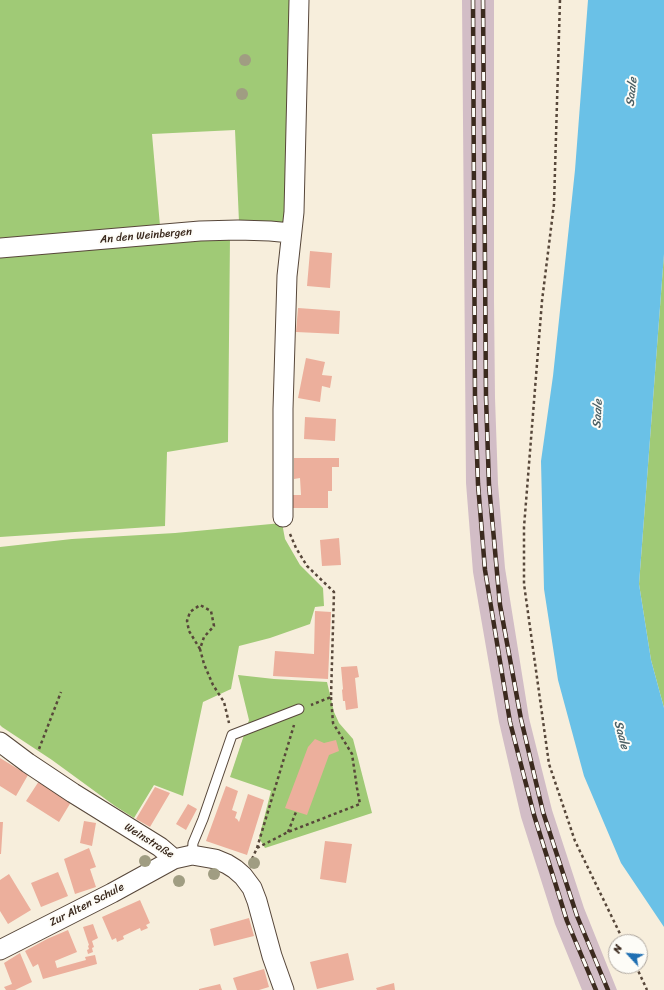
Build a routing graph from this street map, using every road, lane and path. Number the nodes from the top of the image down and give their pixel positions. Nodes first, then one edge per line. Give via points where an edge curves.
1 (299, 0) edge
2 (560, 0) edge
3 (291, 234) junction
4 (0, 248) edge
5 (283, 516) joint
6 (200, 649) junction
7 (61, 692) dead end
8 (331, 697) junction
9 (299, 709) junction
10 (232, 735) junction
11 (0, 742) edge
12 (31, 765) junction
13 (296, 812) dead end
14 (288, 832) junction
15 (257, 848) junction
16 (183, 857) junction
17 (243, 876) junction
18 (620, 934) edge
19 (0, 950) edge
20 (640, 974) edge
21 (284, 990) edge
22 (647, 990) edge

1 - 3 street via 294,205
2 - 18 path via 554,204 538,347 524,527 524,584 549,764 575,841
3 - 4 street, An den Weinbergen via 238,230
3 - 5 street via 287,276 283,409
5 - 8 path via 290,537 307,566 334,592
6 - 6 path via 204,637 214,626 211,611 200,605 190,612 186,621 188,631
6 - 10 path via 210,678 224,702
7 - 12 path
8 - 9 path
8 - 14 path via 333,724 352,754 360,804
9 - 10 lane
9 - 15 path
10 - 16 lane via 203,819 193,843
11 - 12 street, Weinstraße
12 - 16 street, Weinstraße via 160,847
13 - 14 path
14 - 15 path
15 - 17 path
16 - 17 street, Weinstraße via 215,859
16 - 19 street, Zur Alten Schule
17 - 21 street, Weinstraße via 257,901
20 - 22 path

